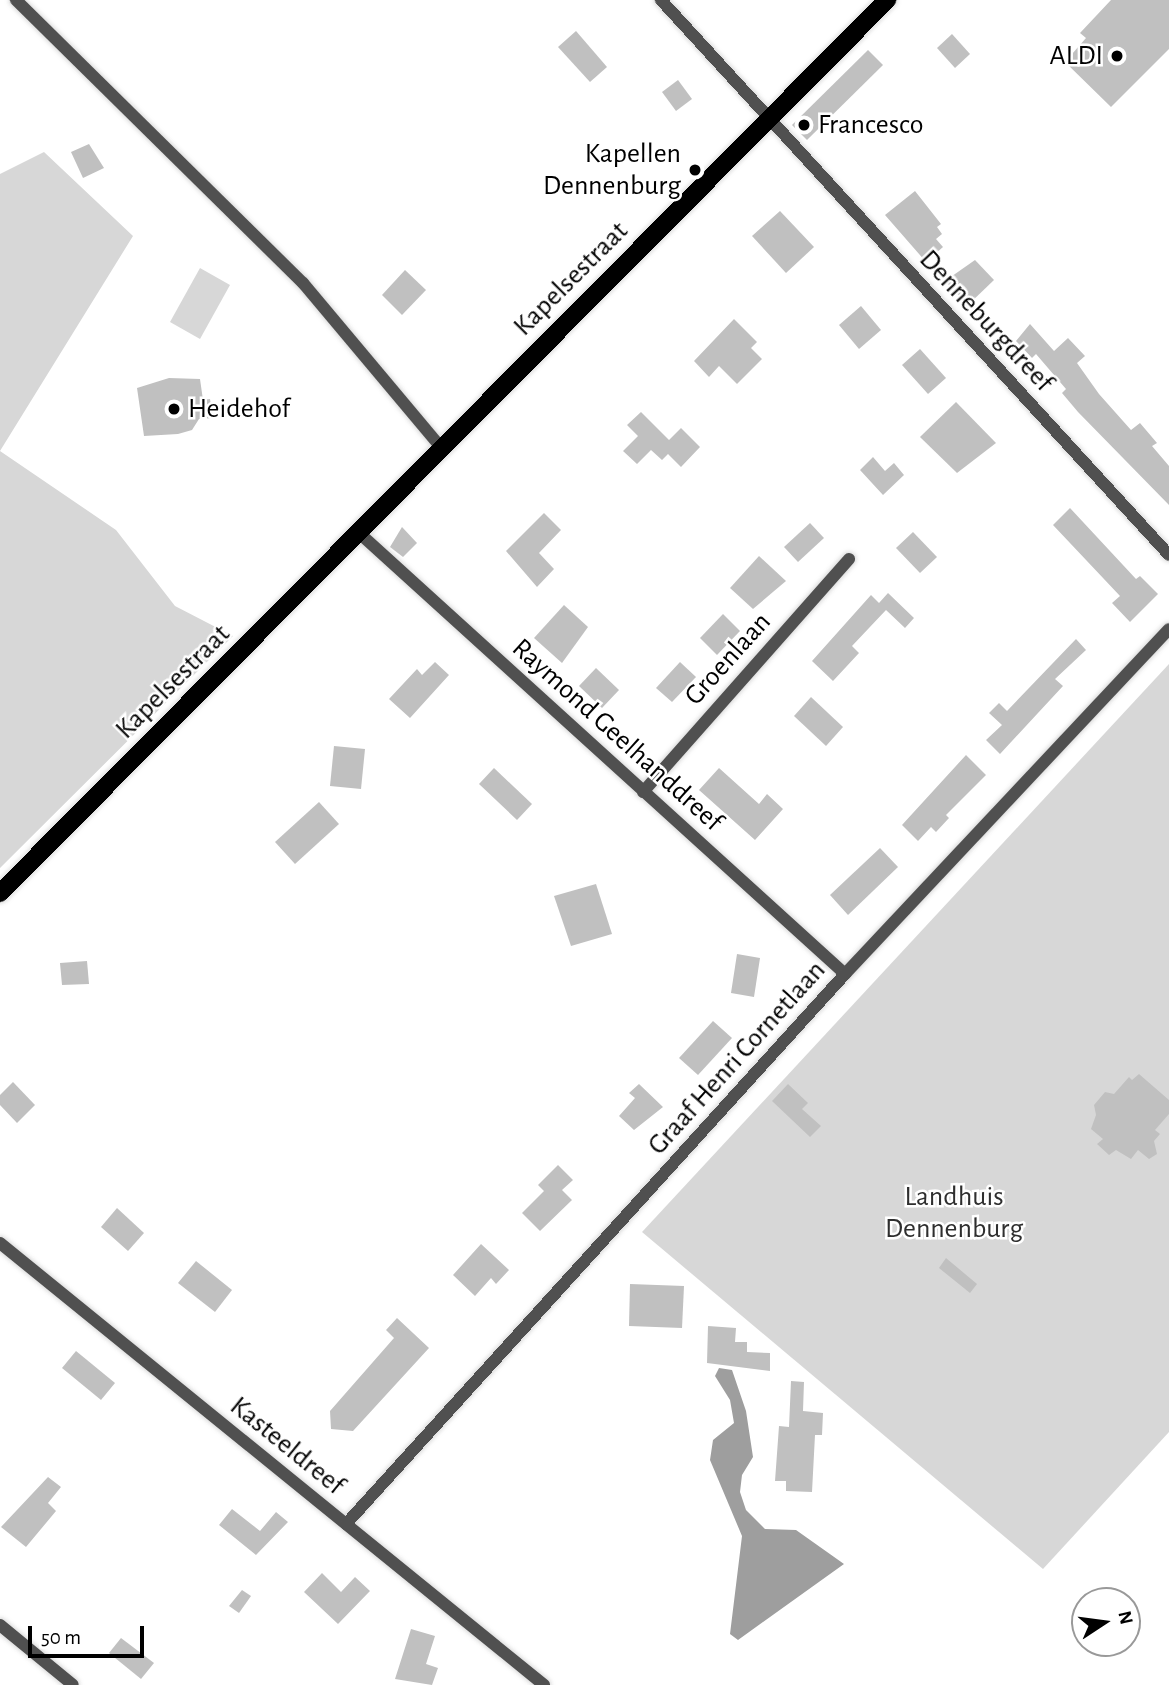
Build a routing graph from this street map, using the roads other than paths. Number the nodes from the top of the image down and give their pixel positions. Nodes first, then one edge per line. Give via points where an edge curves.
1 (16, 0) edge
2 (662, 0) edge
3 (887, 0) edge
4 (767, 121) junction
5 (440, 446) junction
6 (357, 531) junction
7 (1169, 555) edge
8 (849, 559) dead end
9 (1169, 629) edge
10 (643, 792) junction
11 (0, 893) edge
12 (845, 974) junction
13 (0, 1243) edge
14 (345, 1524) junction
15 (0, 1625) edge
16 (73, 1685) edge
17 (544, 1685) edge

1 - 5 street via 303,283
2 - 4 street, Denneburgdreef
3 - 4 main road, Kapelsestraat
4 - 5 main road, Kapelsestraat
4 - 7 street, Denneburgdreef
5 - 6 main road, Kapelsestraat
6 - 10 street, Raymond Geelhanddreef
6 - 11 main road, Kapelsestraat
8 - 10 street, Groenlaan
9 - 12 street, Graaf Henri Cornetlaan
10 - 12 street, Raymond Geelhanddreef
12 - 14 street, Graaf Henri Cornetlaan
13 - 14 street, Kasteeldreef
14 - 17 street, Kasteeldreef
15 - 16 street

